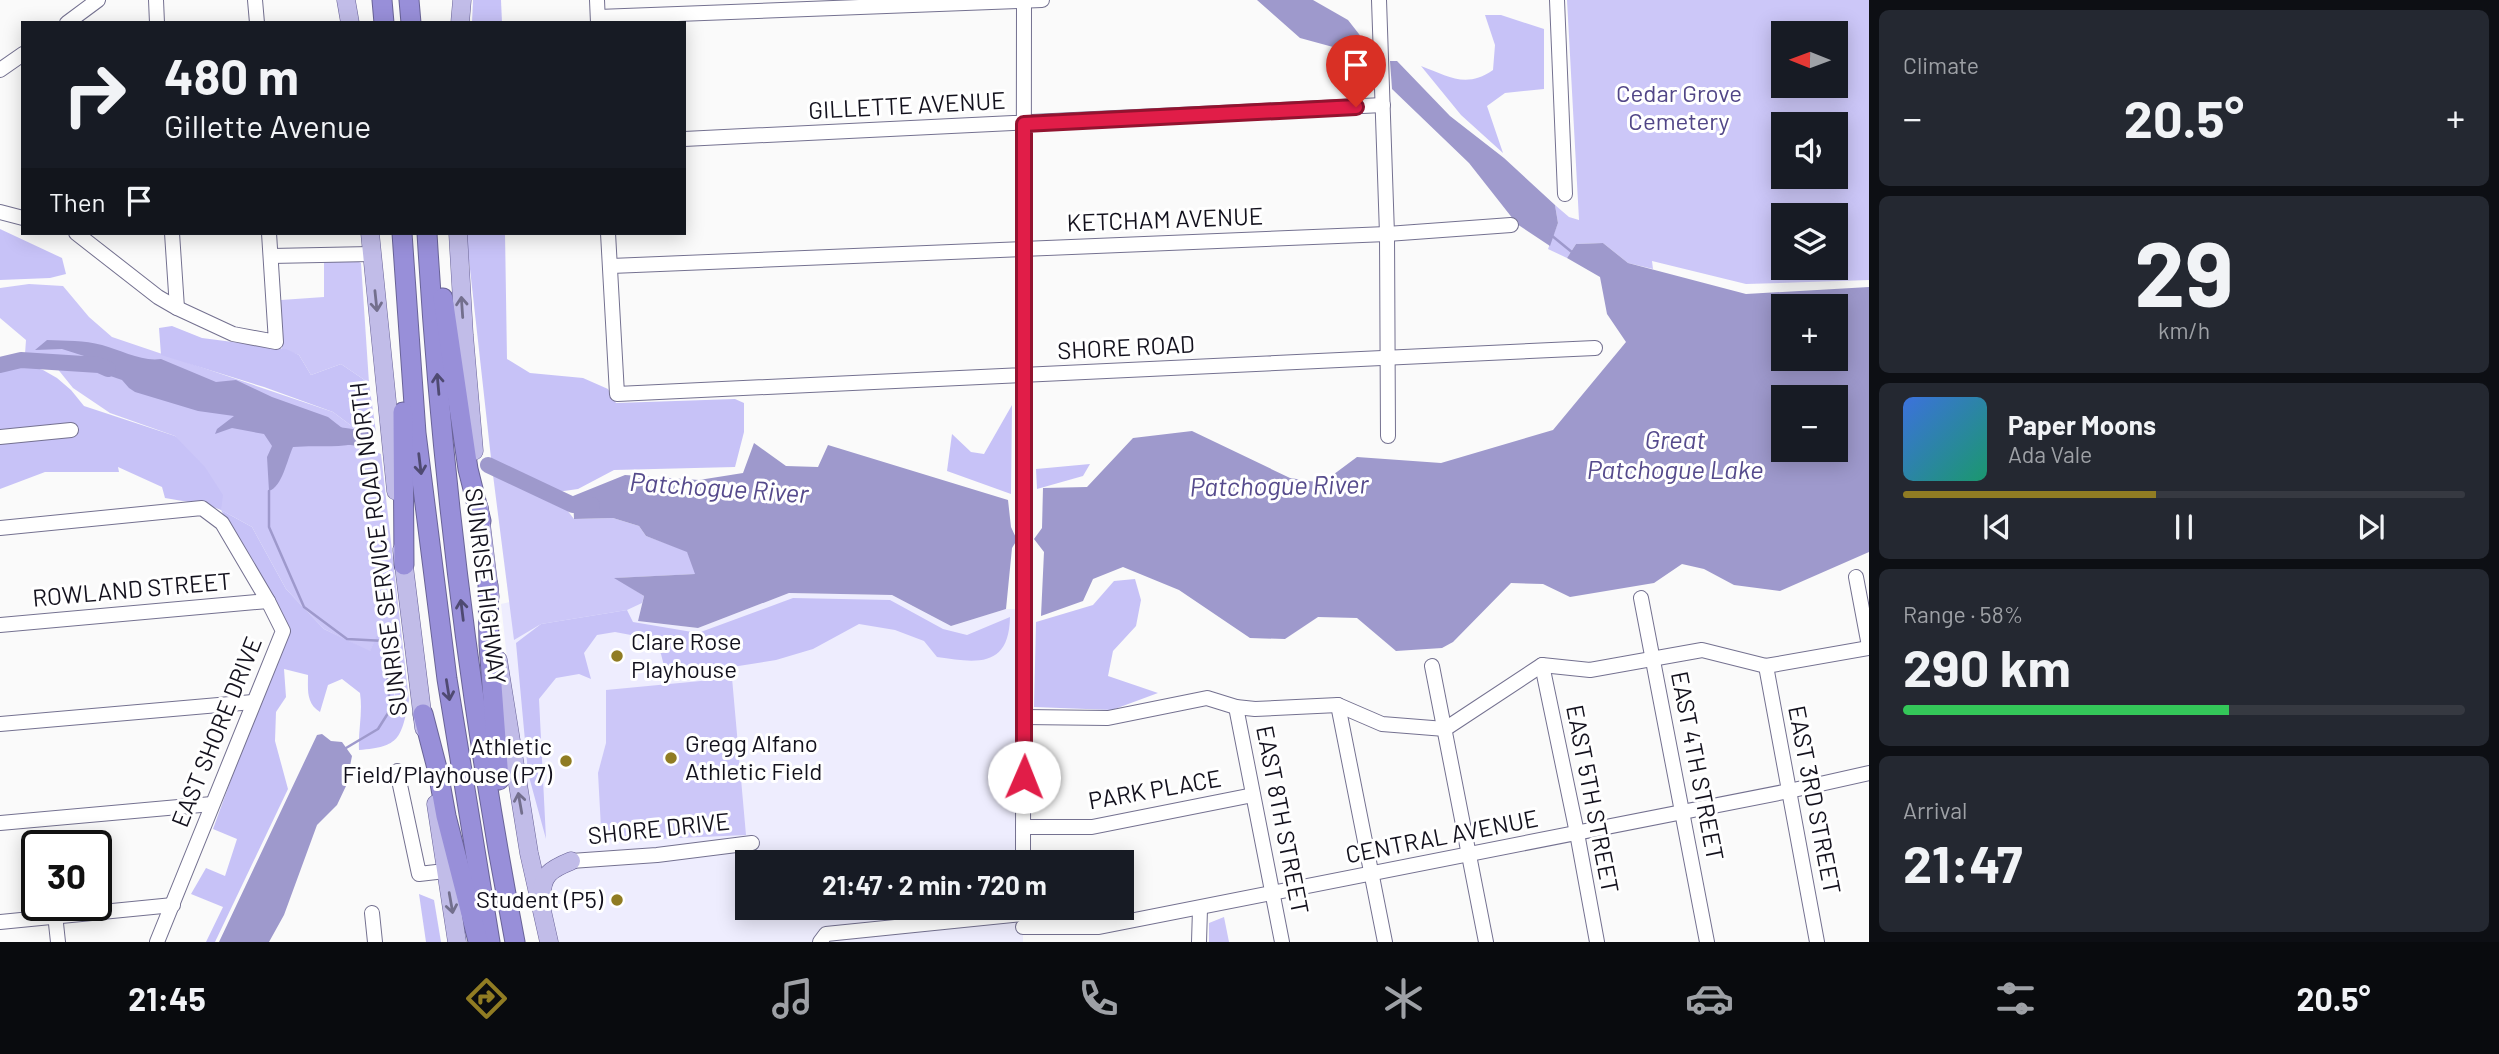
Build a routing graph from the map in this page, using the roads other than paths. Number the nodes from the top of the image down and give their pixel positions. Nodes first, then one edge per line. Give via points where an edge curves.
1 (98, 0) edge
2 (156, 0) edge
3 (255, 0) edge
4 (346, 0) edge
5 (382, 0) edge
6 (409, 0) edge
7 (462, 0) edge
8 (597, 0) edge
9 (1024, 0) edge
10 (1042, 0) edge
11 (1379, 0) edge
12 (1558, 0) edge
13 (598, 20) edge
14 (69, 21) edge
15 (157, 21) edge
16 (257, 21) edge
17 (350, 21) edge
18 (384, 21) edge
19 (411, 21) edge
20 (460, 21) edge
21 (21, 55) edge
22 (0, 70) edge
23 (1383, 105) junction
24 (1024, 124) junction
25 (686, 139) edge
26 (1566, 194) dead end
27 (0, 212) edge
28 (21, 217) edge
29 (1511, 225) dead end
30 (1387, 234) junction
31 (79, 235) edge
32 (172, 235) edge
33 (269, 235) edge
34 (370, 235) edge
35 (402, 235) edge
36 (430, 235) edge
37 (430, 235) edge
38 (458, 235) edge
39 (608, 235) edge
40 (1025, 248) junction
41 (372, 254) junction
42 (271, 256) junction
43 (611, 266) junction
44 (406, 274) junction
45 (177, 308) junction
46 (1595, 348) dead end
47 (1388, 358) junction
48 (1025, 375) junction
49 (71, 430) dead end
50 (1388, 436) dead end
51 (0, 437) edge
52 (481, 521) junction
53 (0, 527) edge
54 (404, 565) junction
55 (1856, 577) dead end
56 (488, 585) junction
57 (1641, 598) dead end
58 (268, 601) junction
59 (0, 625) edge
60 (1869, 647) edge
61 (1654, 657) junction
62 (1542, 665) junction
63 (1432, 666) dead end
64 (1766, 666) junction
65 (253, 702) junction
66 (1338, 705) junction
67 (1236, 707) junction
68 (422, 714) junction
69 (1024, 717) junction
70 (0, 724) edge
71 (1445, 729) junction
72 (397, 771) dead end
73 (1869, 773) edge
74 (1789, 791) junction
75 (1253, 795) junction
76 (212, 804) junction
77 (1683, 811) junction
78 (0, 823) edge
79 (1023, 827) junction
80 (1577, 833) junction
81 (752, 842) dead end
82 (1023, 850) edge
83 (529, 853) junction
84 (1469, 855) junction
85 (571, 861) junction
86 (445, 871) junction
87 (1372, 874) junction
88 (1273, 894) junction
89 (506, 895) junction
90 (173, 905) junction
91 (112, 908) edge
92 (1200, 909) junction
93 (372, 913) dead end
94 (21, 918) edge
95 (56, 921) edge
96 (0, 922) edge
97 (1023, 923) edge
98 (546, 935) edge
99 (821, 940) edge
100 (58, 942) edge
101 (157, 942) edge
102 (375, 942) edge
103 (457, 942) edge
104 (478, 942) edge
105 (490, 942) edge
106 (515, 942) edge
107 (1199, 942) edge
108 (1282, 942) edge
109 (1385, 942) edge
110 (1486, 942) edge
111 (1597, 942) edge
112 (1707, 942) edge
113 (1817, 942) edge

1 - 14 street
2 - 15 street
3 - 16 street
4 - 17 main road
5 - 18 highway
6 - 19 highway
7 - 20 main road
8 - 13 street
9 - 10 street
9 - 13 street
9 - 24 street
11 - 23 street
12 - 26 street
21 - 22 street
23 - 24 street, GILLETTE AVENUE
23 - 30 street
24 - 25 street, GILLETTE AVENUE
24 - 40 street
27 - 28 street
29 - 30 street, KETCHAM AVENUE
30 - 40 street, KETCHAM AVENUE
30 - 47 street
31 - 45 street
32 - 45 street
33 - 42 street
34 - 41 main road, SUNRISE SERVICE ROAD NORTH
35 - 44 highway, SUNRISE HIGHWAY
36 - 52 highway via 468,469
89 -> 37 highway, SUNRISE HIGHWAY via 448,498
52 -> 38 main road
39 - 43 street
40 - 43 street, KETCHAM AVENUE
40 - 48 street
41 - 42 street
41 -> 54 main road, SUNRISE SERVICE ROAD NORTH
42 - 45 street via 276,342 233,334
43 - 48 street, SHORE ROAD via 617,394
44 - 54 highway
44 -> 105 highway, SUNRISE HIGHWAY via 416,433 445,666
46 - 47 street, SHORE ROAD
47 - 48 street, SHORE ROAD
47 - 50 street
48 - 69 street
49 - 51 street
52 - 56 main road
53 - 58 street, EAST SHORE DRIVE via 202,508 222,523
54 - 68 main road, SUNRISE SERVICE ROAD NORTH
55 - 60 street
83 -> 56 main road
56 - 89 highway
57 - 61 street, EAST 4TH STREET
58 - 59 street, ROWLAND STREET
58 - 65 street, EAST SHORE DRIVE via 283,631
60 - 64 street
61 - 62 street via 1590,670
61 - 64 street via 1702,650
61 - 77 street, EAST 4TH STREET
62 - 71 street
62 - 80 street, EAST 5TH STREET
63 - 71 street
64 - 74 street, EAST 3RD STREET
65 - 70 street
65 - 76 street, EAST SHORE DRIVE
66 - 67 street
66 - 71 street via 1382,724
66 - 87 street
67 - 69 street via 1207,698 1108,718
67 - 75 street, EAST 8TH STREET
68 - 86 main road, SUNRISE SERVICE ROAD NORTH
68 - 104 highway
69 - 79 street
71 - 84 street
72 - 86 street via 419,874
73 - 74 street, CENTRAL AVENUE
74 - 77 street, CENTRAL AVENUE
74 - 113 street, EAST 3RD STREET
75 - 79 street, PARK PLACE via 1092,827
75 - 88 street, EAST 8TH STREET
76 - 78 street
76 - 90 street, EAST SHORE DRIVE
77 - 80 street, CENTRAL AVENUE
77 - 112 street, EAST 4TH STREET
79 - 82 street
80 - 84 street, CENTRAL AVENUE
80 - 111 street, EAST 5TH STREET
81 - 85 street, SHORE DRIVE
83 - 85 main road via 541,859
83 - 98 main road
84 - 87 street, CENTRAL AVENUE
84 - 110 street
85 - 98 main road via 544,878
86 -> 103 main road, SUNRISE SERVICE ROAD NORTH
87 - 88 street, CENTRAL AVENUE
87 - 109 street
88 - 92 street, CENTRAL AVENUE
88 - 108 street, EAST 8TH STREET
89 - 106 highway, SUNRISE HIGHWAY
90 - 91 street
90 - 101 street, EAST SHORE DRIVE
92 - 97 street, CENTRAL AVENUE via 1099,928
92 - 107 street
93 - 102 street
94 - 96 street
95 - 100 street
97 - 99 street, CENTRAL AVENUE via 826,934

